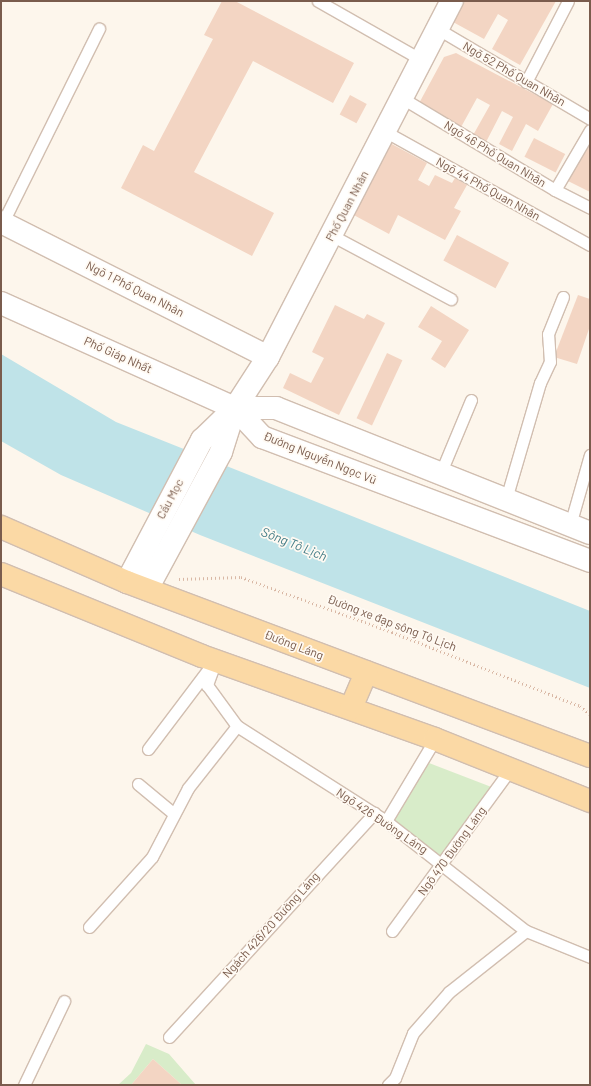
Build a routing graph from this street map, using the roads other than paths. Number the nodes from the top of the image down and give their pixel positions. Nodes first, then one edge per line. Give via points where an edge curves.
1 (318, 1) edge
2 (452, 1) edge
3 (568, 1) edge
4 (99, 29) dead end
5 (438, 29) junction
6 (422, 60) junction
7 (526, 82) junction
8 (402, 98) junction
9 (590, 119) edge
10 (590, 130) edge
11 (386, 132) junction
12 (555, 190) junction
13 (590, 208) edge
14 (2, 222) edge
15 (331, 235) junction
16 (590, 245) edge
17 (563, 297) dead end
18 (451, 299) dead end
19 (1, 303) edge
20 (268, 356) junction
21 (471, 400) dead end
22 (235, 408) junction
23 (202, 440) joint
24 (221, 452) joint
25 (590, 455) edge
26 (441, 472) junction
27 (506, 499) junction
28 (570, 525) junction
29 (1, 527) edge
30 (590, 533) edge
31 (590, 561) edge
32 (1, 574) edge
33 (127, 582) junction
34 (148, 589) junction
35 (216, 660) junction
36 (366, 672) junction
37 (351, 708) junction
38 (238, 726) junction
39 (435, 739) junction
40 (148, 749) dead end
41 (590, 756) edge
42 (510, 770) junction
43 (138, 784) dead end
44 (590, 801) edge
45 (374, 813) junction
46 (174, 814) junction
47 (386, 821) junction
48 (442, 863) junction
49 (89, 926) dead end
50 (392, 931) dead end
51 (526, 931) junction
52 (590, 957) edge
53 (64, 1001) dead end
54 (169, 1037) dead end
55 (24, 1085) edge
56 (388, 1085) edge

1 - 6 lane
2 - 5 street, Phố Quan Nhân
3 - 7 lane
4 - 14 lane
5 - 6 street, Phố Quan Nhân
5 - 7 lane, Ngõ 52 Phố Quan Nhân
6 - 8 street, Phố Quan Nhân
7 - 9 lane, Ngõ 52 Phố Quan Nhân
8 - 11 street, Phố Quan Nhân
8 - 12 lane, Ngõ 46 Phố Quan Nhân
10 - 12 lane
11 - 15 street, Phố Quan Nhân
11 - 16 lane, Ngõ 44 Phố Quan Nhân
12 - 13 lane, Ngõ 46 Phố Quan Nhân
14 - 20 street, Ngõ 1 Phố Quan Nhân
15 - 18 lane
15 - 20 street, Phố Quan Nhân
17 - 27 lane via 548,334 550,362 540,383
19 - 22 street, Phố Giáp Nhất
20 - 22 street, Phố Quan Nhân
21 - 26 lane
22 - 23 street, Phố Quan Nhân
22 - 24 street, Phố Quan Nhân
22 - 26 street via 276,408
22 - 31 street, Đường Nguyễn Ngọc Vũ via 262,437
23 - 33 street, Cầu Mọc
24 - 34 street, Cầu Mọc
25 - 28 lane
26 - 27 street
27 - 28 street
28 - 30 street
29 - 33 main road, Đường Láng
32 - 35 main road
33 - 34 main road, Đường Láng
34 - 36 main road, Đường Láng
35 - 37 main road
35 - 38 lane, Ngõ 426 Đường Láng via 207,685
35 - 40 lane
36 - 37 main road
36 - 41 main road, Đường Láng
37 - 39 main road
38 - 45 lane, Ngõ 426 Đường Láng
38 - 46 lane via 188,788
39 - 42 main road
39 - 47 lane
42 - 44 main road
42 - 48 lane, Ngõ 470 Đường Láng
43 - 46 lane
45 - 47 lane, Ngõ 426 Đường Láng
45 - 54 lane, Ngách 426/20 Đường Láng
46 - 49 lane via 152,856
47 - 48 lane, Ngõ 426 Đường Láng
48 - 50 lane, Ngõ 470 Đường Láng
48 - 51 lane, Ngõ 426 Đường Láng
51 - 52 lane, Ngõ 426 Đường Láng
51 - 56 lane via 449,992 413,1033 395,1078
53 - 55 lane

